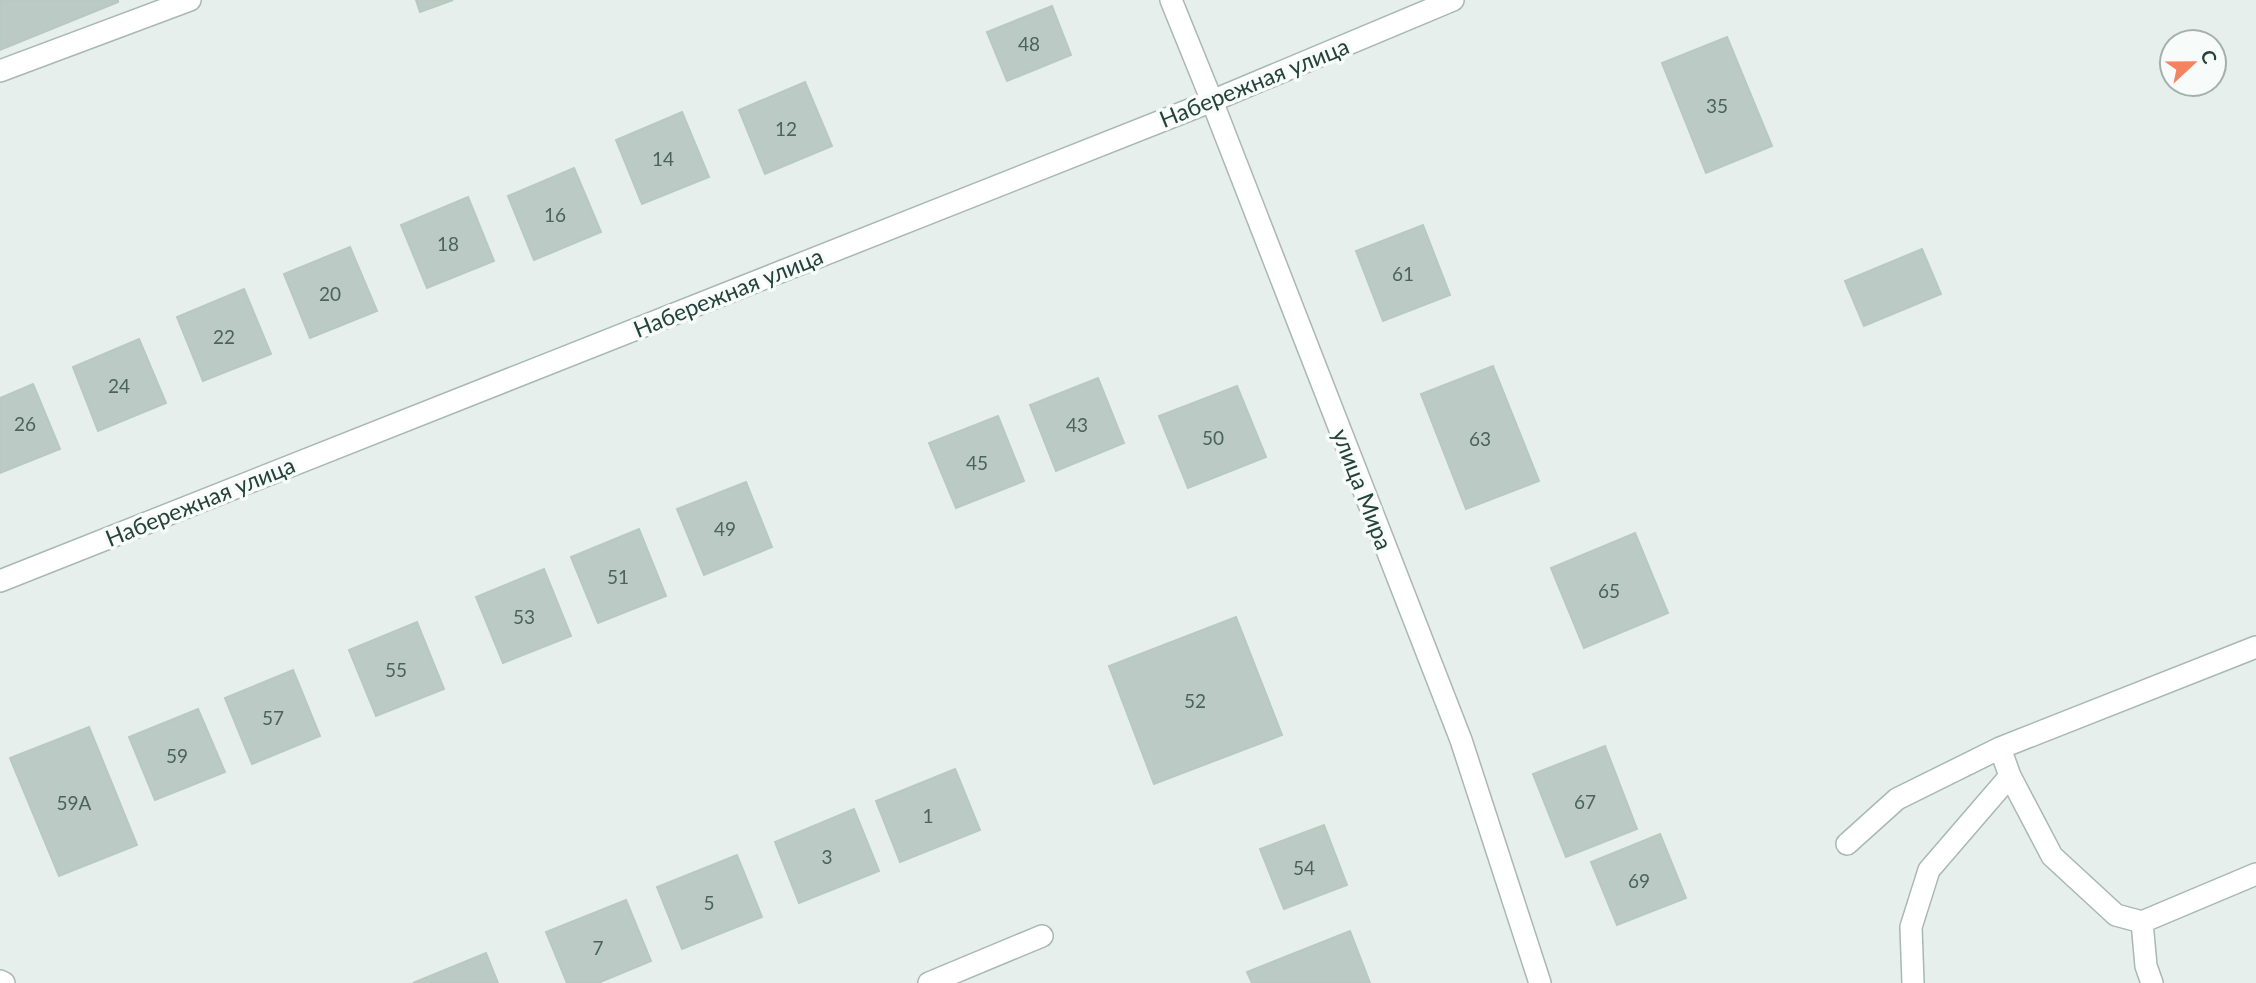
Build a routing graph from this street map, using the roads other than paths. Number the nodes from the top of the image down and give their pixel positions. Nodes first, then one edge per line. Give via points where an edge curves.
1 (190, 0) edge
2 (1171, 0) edge
3 (1453, 0) edge
4 (0, 71) edge
5 (1212, 101) junction
6 (0, 580) edge
7 (2256, 647) edge
8 (2000, 748) junction
9 (2010, 776) junction
10 (1847, 844) dead end
11 (2256, 874) edge
12 (2142, 922) junction
13 (1042, 936) dead end
14 (929, 983) edge
15 (1540, 983) edge
16 (1913, 983) edge
17 (2152, 983) edge

1 - 4 street
2 - 5 street, улица Мира
3 - 5 street, Набережная улица
5 - 6 street, Набережная улица
5 - 15 street, улица Мира via 1461,740
7 - 8 street
8 - 9 street
8 - 10 street via 1897,799
9 - 12 street via 2052,856 2116,915
9 - 16 street via 1929,870 1911,927
11 - 12 street
12 - 17 street
13 - 14 street

